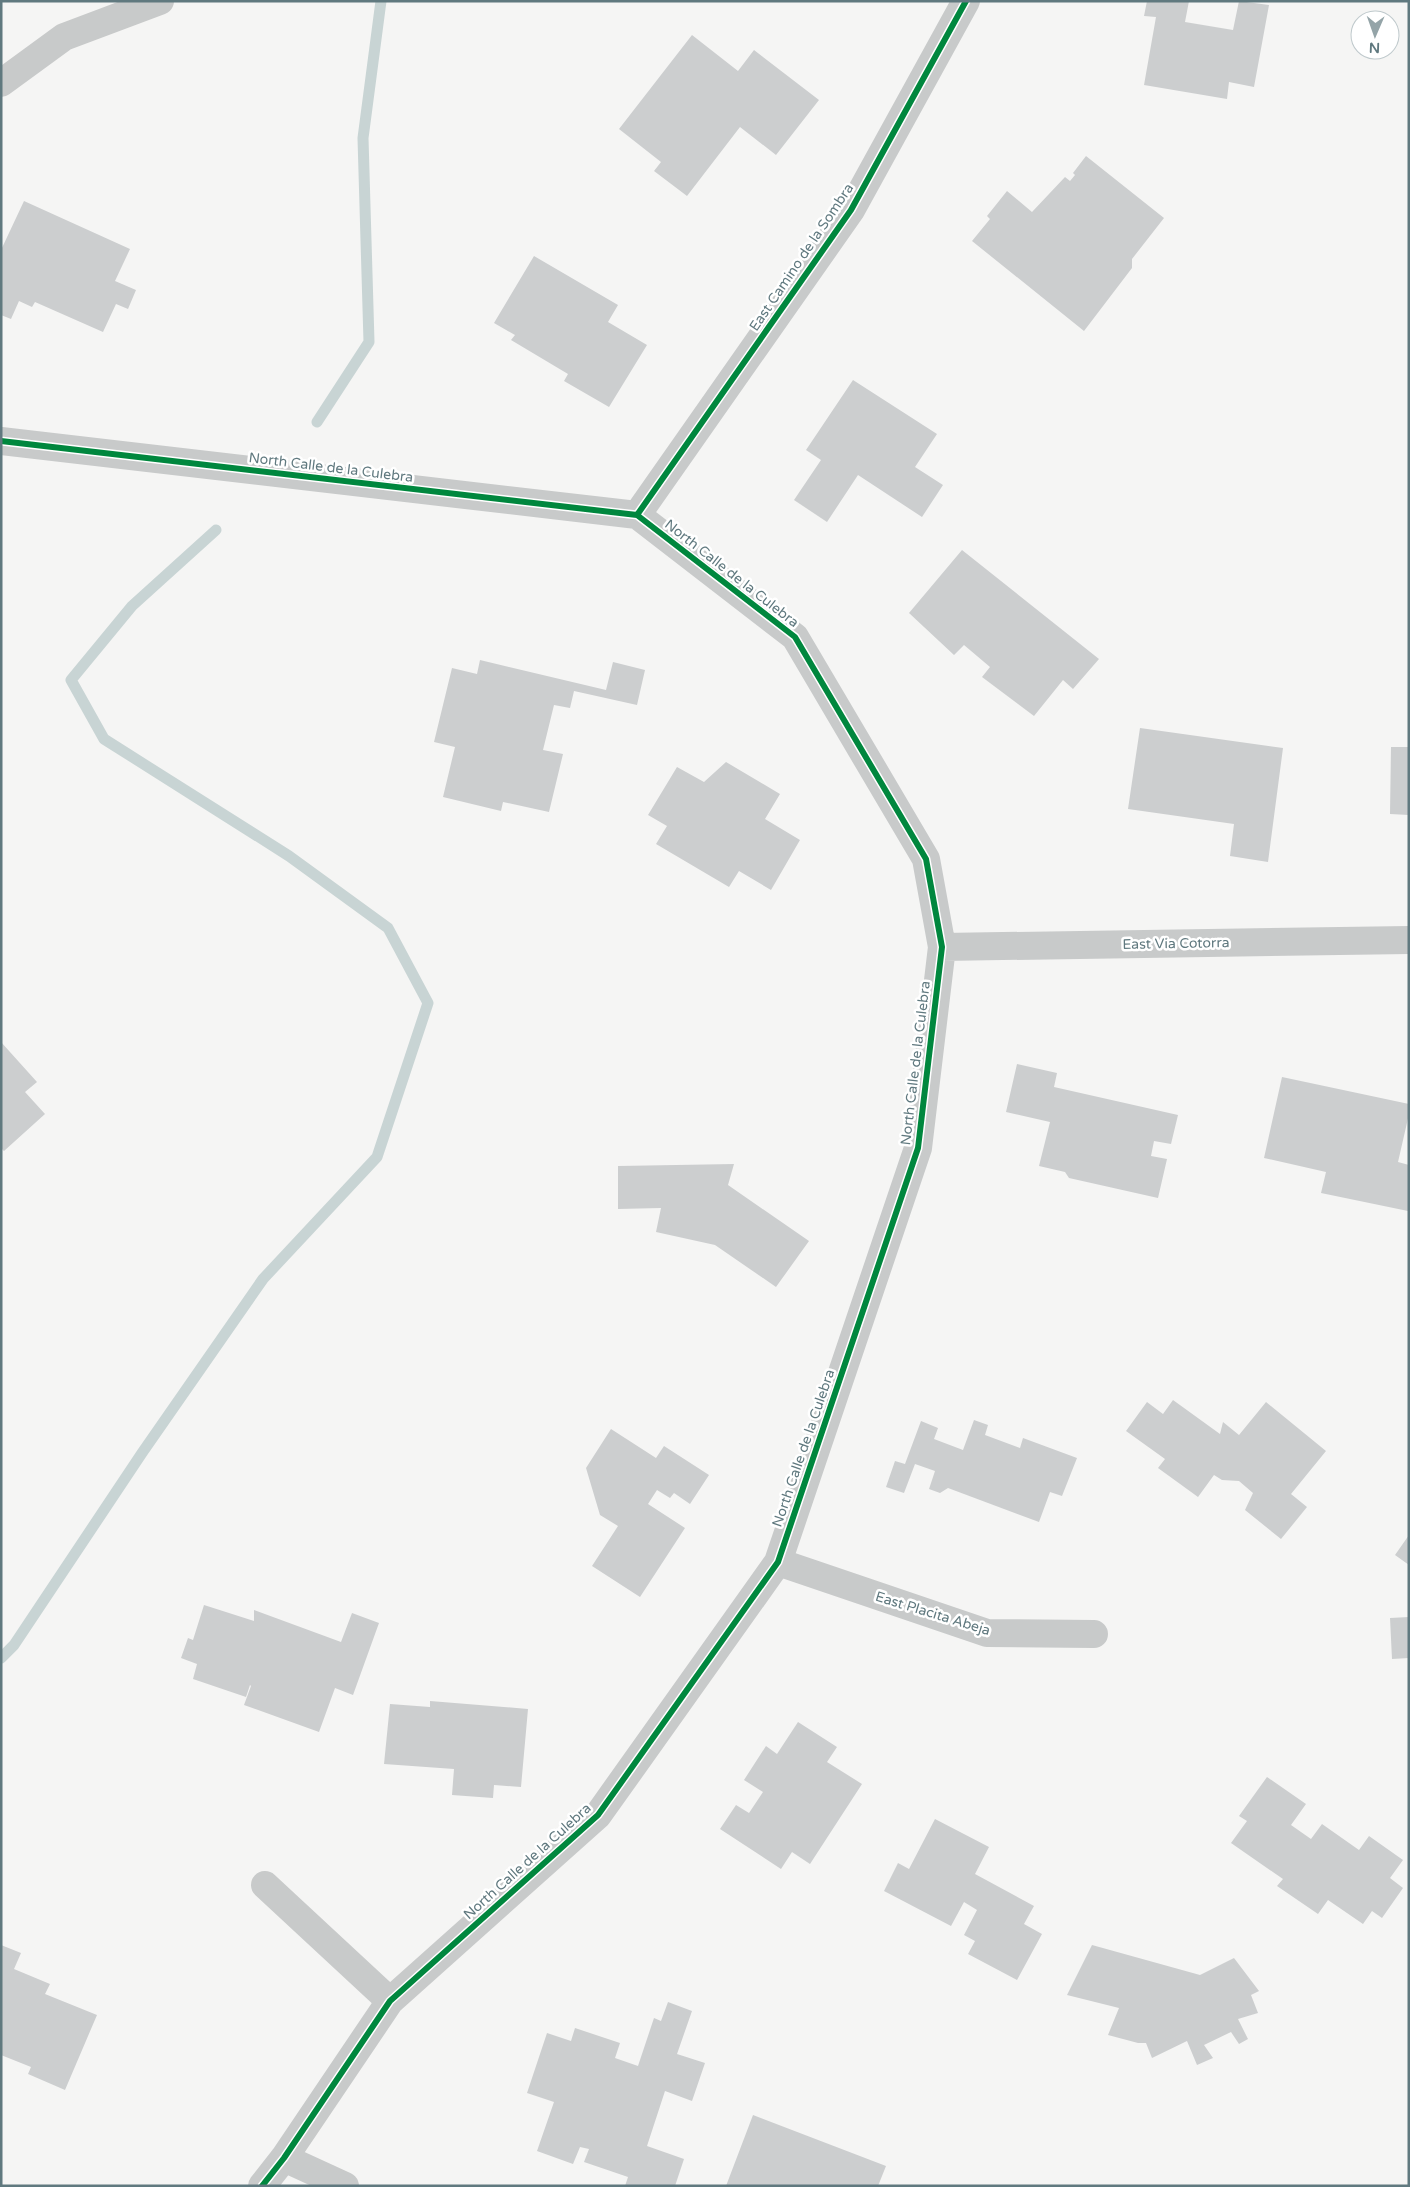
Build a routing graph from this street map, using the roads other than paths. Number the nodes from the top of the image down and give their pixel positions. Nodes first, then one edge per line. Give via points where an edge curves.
1 (160, 1) edge
2 (966, 1) edge
3 (1, 83) edge
4 (1, 441) edge
5 (637, 515) junction
6 (1409, 940) edge
7 (942, 947) junction
8 (778, 1562) junction
9 (1094, 1634) dead end
10 (265, 1885) dead end
11 (390, 2001) junction
12 (284, 2158) junction
13 (262, 2186) edge
14 (345, 2186) edge

1 - 3 street via 64,37
2 - 5 street, East Camino de la Sombra via 851,210
4 - 5 street, North Calle de la Culebra
5 - 7 street, North Calle de la Culebra via 795,637 926,859
6 - 7 street, East Via Cotorra
7 - 8 street, North Calle de la Culebra via 918,1148
8 - 9 street, East Placita Abeja via 986,1633
8 - 11 street, North Calle de la Culebra via 598,1815
10 - 11 street
11 - 12 street, North Calle de la Culebra
12 - 13 street, North Calle de la Culebra
12 - 14 street

